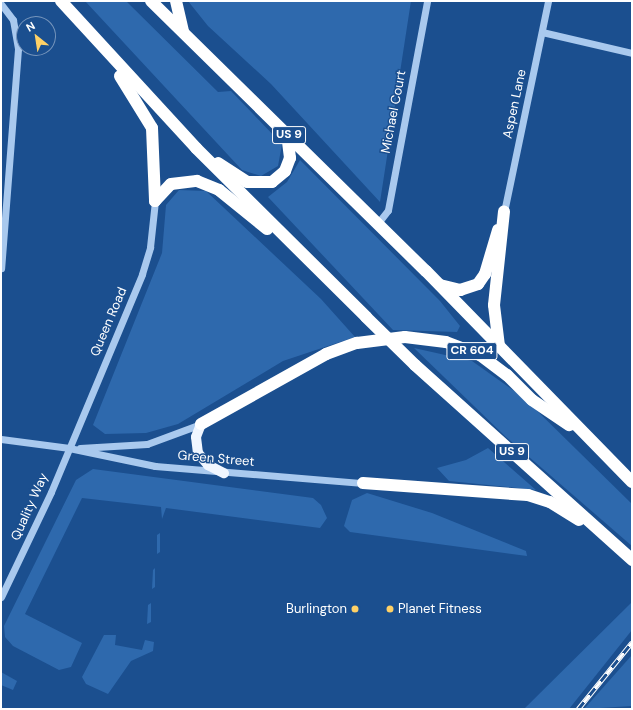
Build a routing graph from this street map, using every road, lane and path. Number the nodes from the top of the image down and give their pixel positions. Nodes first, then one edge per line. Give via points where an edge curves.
1 (61, 1) edge
2 (151, 1) edge
3 (176, 1) edge
4 (427, 1) edge
5 (548, 1) edge
6 (1, 4) edge
7 (183, 31) junction
8 (542, 32) junction
9 (104, 50) junction
10 (632, 53) edge
11 (287, 133) junction
12 (196, 148) junction
13 (155, 201) junction
14 (504, 212) junction
15 (378, 224) junction
16 (296, 250) junction
17 (1, 268) edge
18 (440, 285) junction
19 (499, 346) junction
20 (201, 424) junction
21 (1, 439) edge
22 (591, 440) junction
23 (69, 448) junction
24 (224, 473) junction
25 (632, 482) edge
26 (363, 483) joint
27 (608, 540) junction
28 (632, 560) edge
29 (1, 597) edge

1 - 9 highway, US 9
2 - 7 highway, US 9
3 - 7 highway
4 - 15 street, Michael Court via 388,210
5 - 8 street, Aspen Lane
6 - 17 street via 9,13 15,28 18,59
7 - 11 highway, US 9
8 - 10 street
8 - 14 street, Aspen Lane
9 - 12 highway, US 9
9 - 13 highway via 152,128
11 - 12 highway via 291,152 288,165 282,175 267,184 241,179
11 - 15 highway, US 9
12 - 16 highway, US 9
13 - 16 highway via 166,187 176,182 205,183 219,190
13 - 23 street, Queen Road via 146,265
14 - 18 highway via 483,279 467,289
14 - 19 highway via 494,305
15 - 18 highway, US 9
16 - 27 highway, US 9, bridge via 415,365
18 - 19 highway, US 9
19 - 22 highway, US 9
20 - 22 highway, CR 604 via 337,350 380,339 419,338 446,342 485,358 532,400
20 - 23 street, Green Street / CR 604 via 147,444
20 - 24 main road via 196,437 198,453 208,465
21 - 23 street, Green Street / CR 604
22 - 25 highway, US 9
23 - 24 street, Green Street / CR 604 via 121,461
23 - 29 street, Quality Way
24 - 26 street, Green Street / CR 604
26 - 27 highway, CR 604 via 528,495 560,507
27 - 28 highway, US 9

